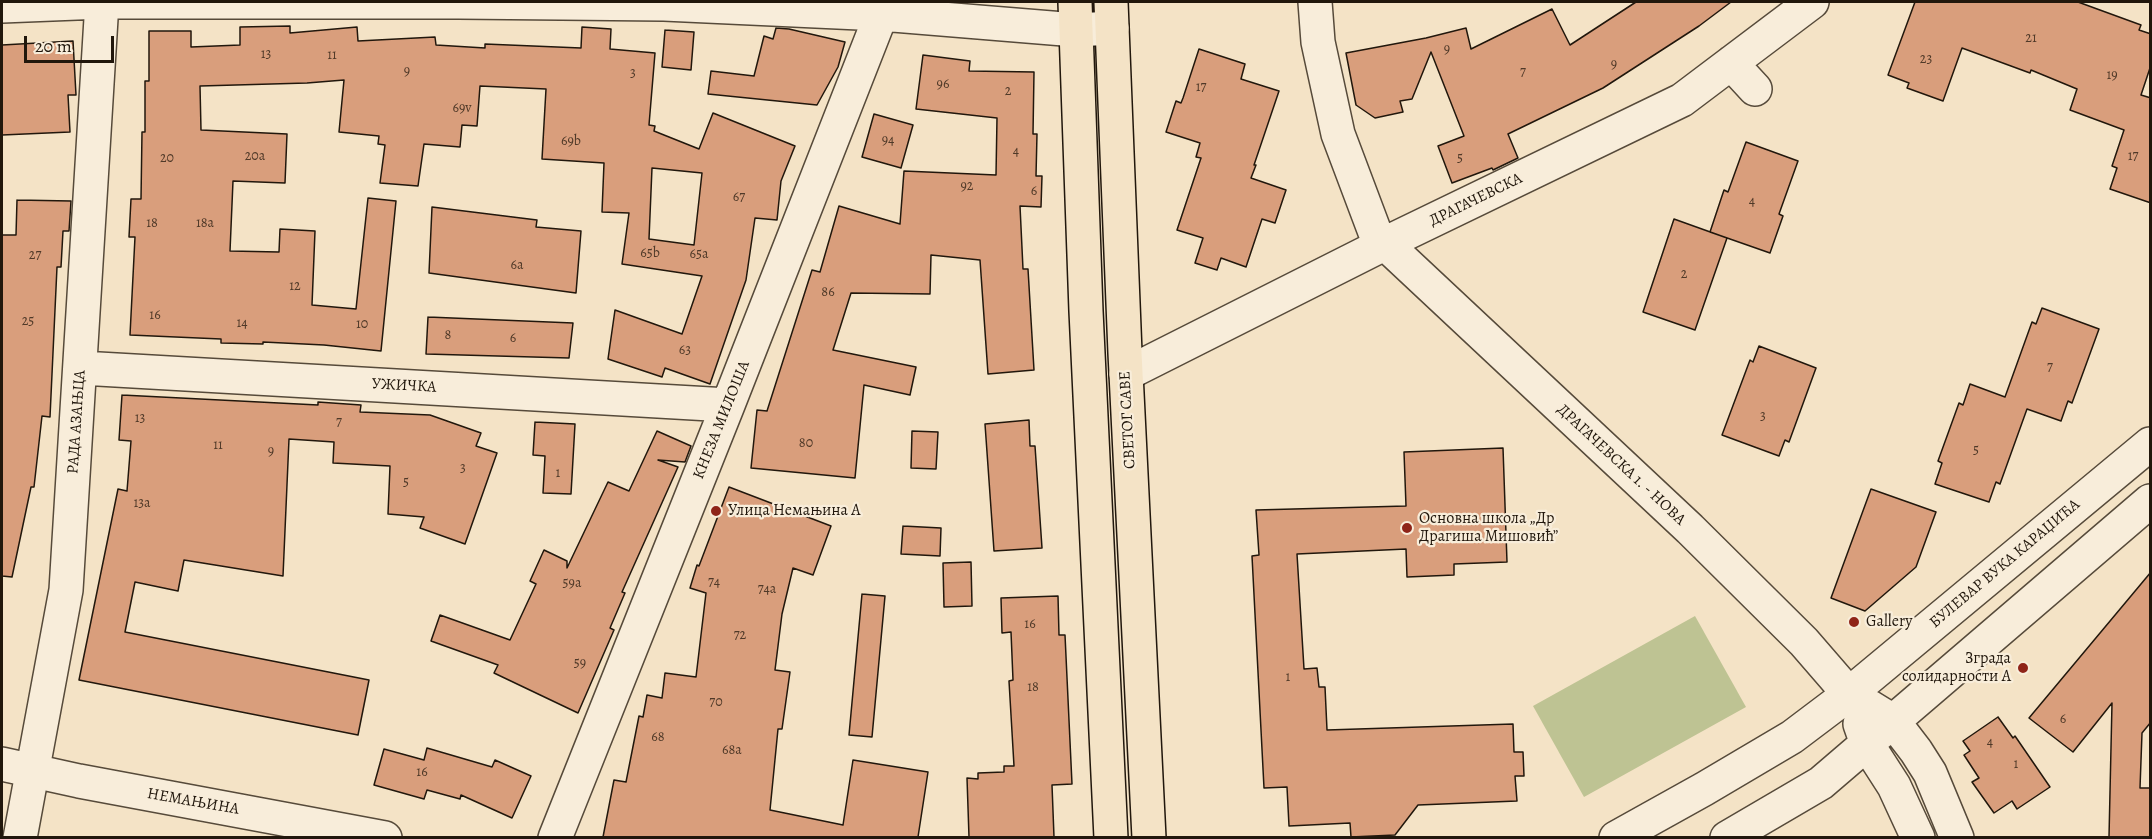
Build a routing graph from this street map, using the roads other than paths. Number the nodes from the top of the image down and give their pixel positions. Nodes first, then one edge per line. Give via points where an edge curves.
1 (102, 2) edge
2 (458, 2) edge
3 (1315, 2) edge
4 (1812, 2) edge
5 (2, 6) edge
6 (883, 8) edge
7 (1111, 14) edge
8 (1075, 16) edge
9 (1731, 63) junction
10 (1755, 89) dead end
11 (1384, 244) junction
12 (81, 368) junction
13 (1126, 374) junction
14 (728, 405) junction
15 (2151, 444) edge
16 (2151, 501) edge
17 (1849, 694) junction
18 (1893, 721) junction
19 (1867, 744) junction
20 (2, 764) edge
21 (33, 770) junction
22 (20, 837) edge
23 (385, 837) edge
24 (555, 837) edge
25 (1111, 837) edge
26 (1149, 837) edge
27 (1616, 837) edge
28 (1727, 837) edge
29 (1918, 837) edge
30 (1956, 837) edge

1 - 2 street
1 - 5 street
1 - 12 street, РАДА АЗАЊЦА
2 - 6 street
3 - 11 street, ДРАГАЧЕВСКА 1. - НОВА via 1318,42 1338,134
4 - 9 street, ДРАГАЧЕВСКА
6 - 8 street
6 - 14 street, КНЕЗА МИЛОША
7 - 8 street
7 - 13 main road, СВЕТОГ САВЕ
8 - 25 main road
9 - 10 street
9 - 11 street, ДРАГАЧЕВСКА via 1682,100
11 - 13 street, ДРАГАЧЕВСКА
11 - 17 street, ДРАГАЧЕВСКА 1. - НОВА via 1690,529 1804,642
12 - 14 street, УЖИЧКА
12 - 21 street, РАДА АЗАЊЦА via 66,590
13 - 26 main road, СВЕТОГ САВЕ
14 - 24 street, КНЕЗА МИЛОША
15 - 17 street, БУЛЕВАР ВУКА КАРАЏИЋА
16 - 18 street
17 - 18 street
17 - 19 street
17 - 27 street, БУЛЕВАР ВУКА КАРАЏИЋА via 1792,737
18 - 19 street
18 - 30 street via 1930,773
19 - 28 street via 1821,783
19 - 29 street via 1894,786
20 - 21 street, НЕМАЊИНА
21 - 22 street, РАДА АЗАЊЦА
21 - 23 street, НЕМАЊИНА

